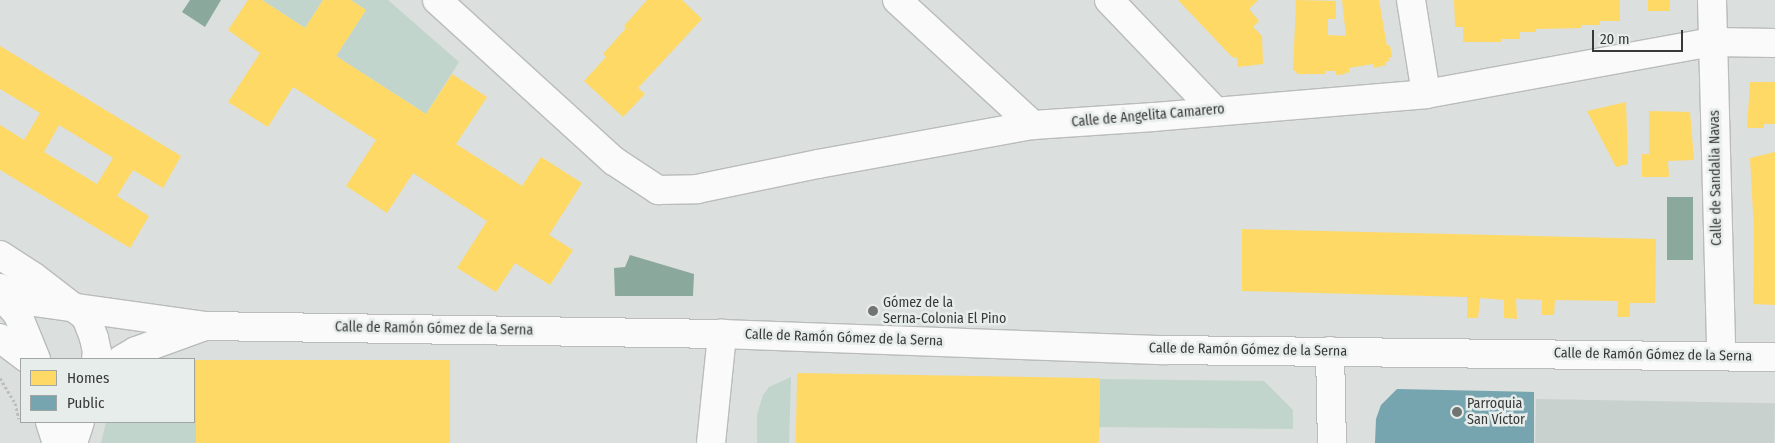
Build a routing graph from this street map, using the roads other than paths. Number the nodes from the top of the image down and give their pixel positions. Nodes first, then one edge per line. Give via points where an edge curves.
1 (437, 0) edge
2 (897, 0) edge
3 (1109, 0) edge
4 (1411, 0) edge
5 (1712, 0) edge
6 (1713, 42) junction
7 (1775, 42) edge
8 (1426, 94) junction
9 (1215, 111) junction
10 (1033, 125) junction
11 (0, 255) edge
12 (0, 288) edge
13 (0, 294) edge
14 (76, 307) junction
15 (206, 326) junction
16 (722, 334) junction
17 (0, 338) edge
18 (1330, 350) junction
19 (1721, 356) junction
20 (1775, 356) edge
21 (27, 358) edge
22 (36, 358) edge
23 (96, 358) edge
24 (124, 358) edge
25 (50, 423) edge
26 (80, 423) edge
27 (57, 443) edge
28 (73, 443) edge
29 (712, 443) edge
30 (1332, 443) edge

1 - 10 street, Calle de Angelita Camarero via 614,161 658,190 697,189
2 - 10 street
3 - 9 street
4 - 8 street
5 - 6 street, Calle de Sandalia Navas
6 - 7 street, Calle de Angelita Camarero
6 - 8 street, Calle de Angelita Camarero
6 - 19 street, Calle de Sandalia Navas
8 - 9 street, Calle de Angelita Camarero
9 - 10 street, Calle de Angelita Camarero
11 - 14 street, Calle de Ramón Gómez de la Serna
12 - 14 street, Calle de Ramón Gómez de la Serna via 27,301
13 - 22 street via 18,315
14 - 15 street, Calle de Ramón Gómez de la Serna
14 - 23 street, Calle de Ramón Gómez de la Serna via 86,317 94,338
15 - 16 street, Calle de Ramón Gómez de la Serna
15 - 24 street, Calle de Ramón Gómez de la Serna via 171,337
16 - 18 street, Calle de Ramón Gómez de la Serna via 1154,349
16 - 29 street
17 - 21 street
18 - 19 street, Calle de Ramón Gómez de la Serna
18 - 30 street
19 - 20 street, Calle de Ramón Gómez de la Serna
25 - 27 street
26 - 28 street

